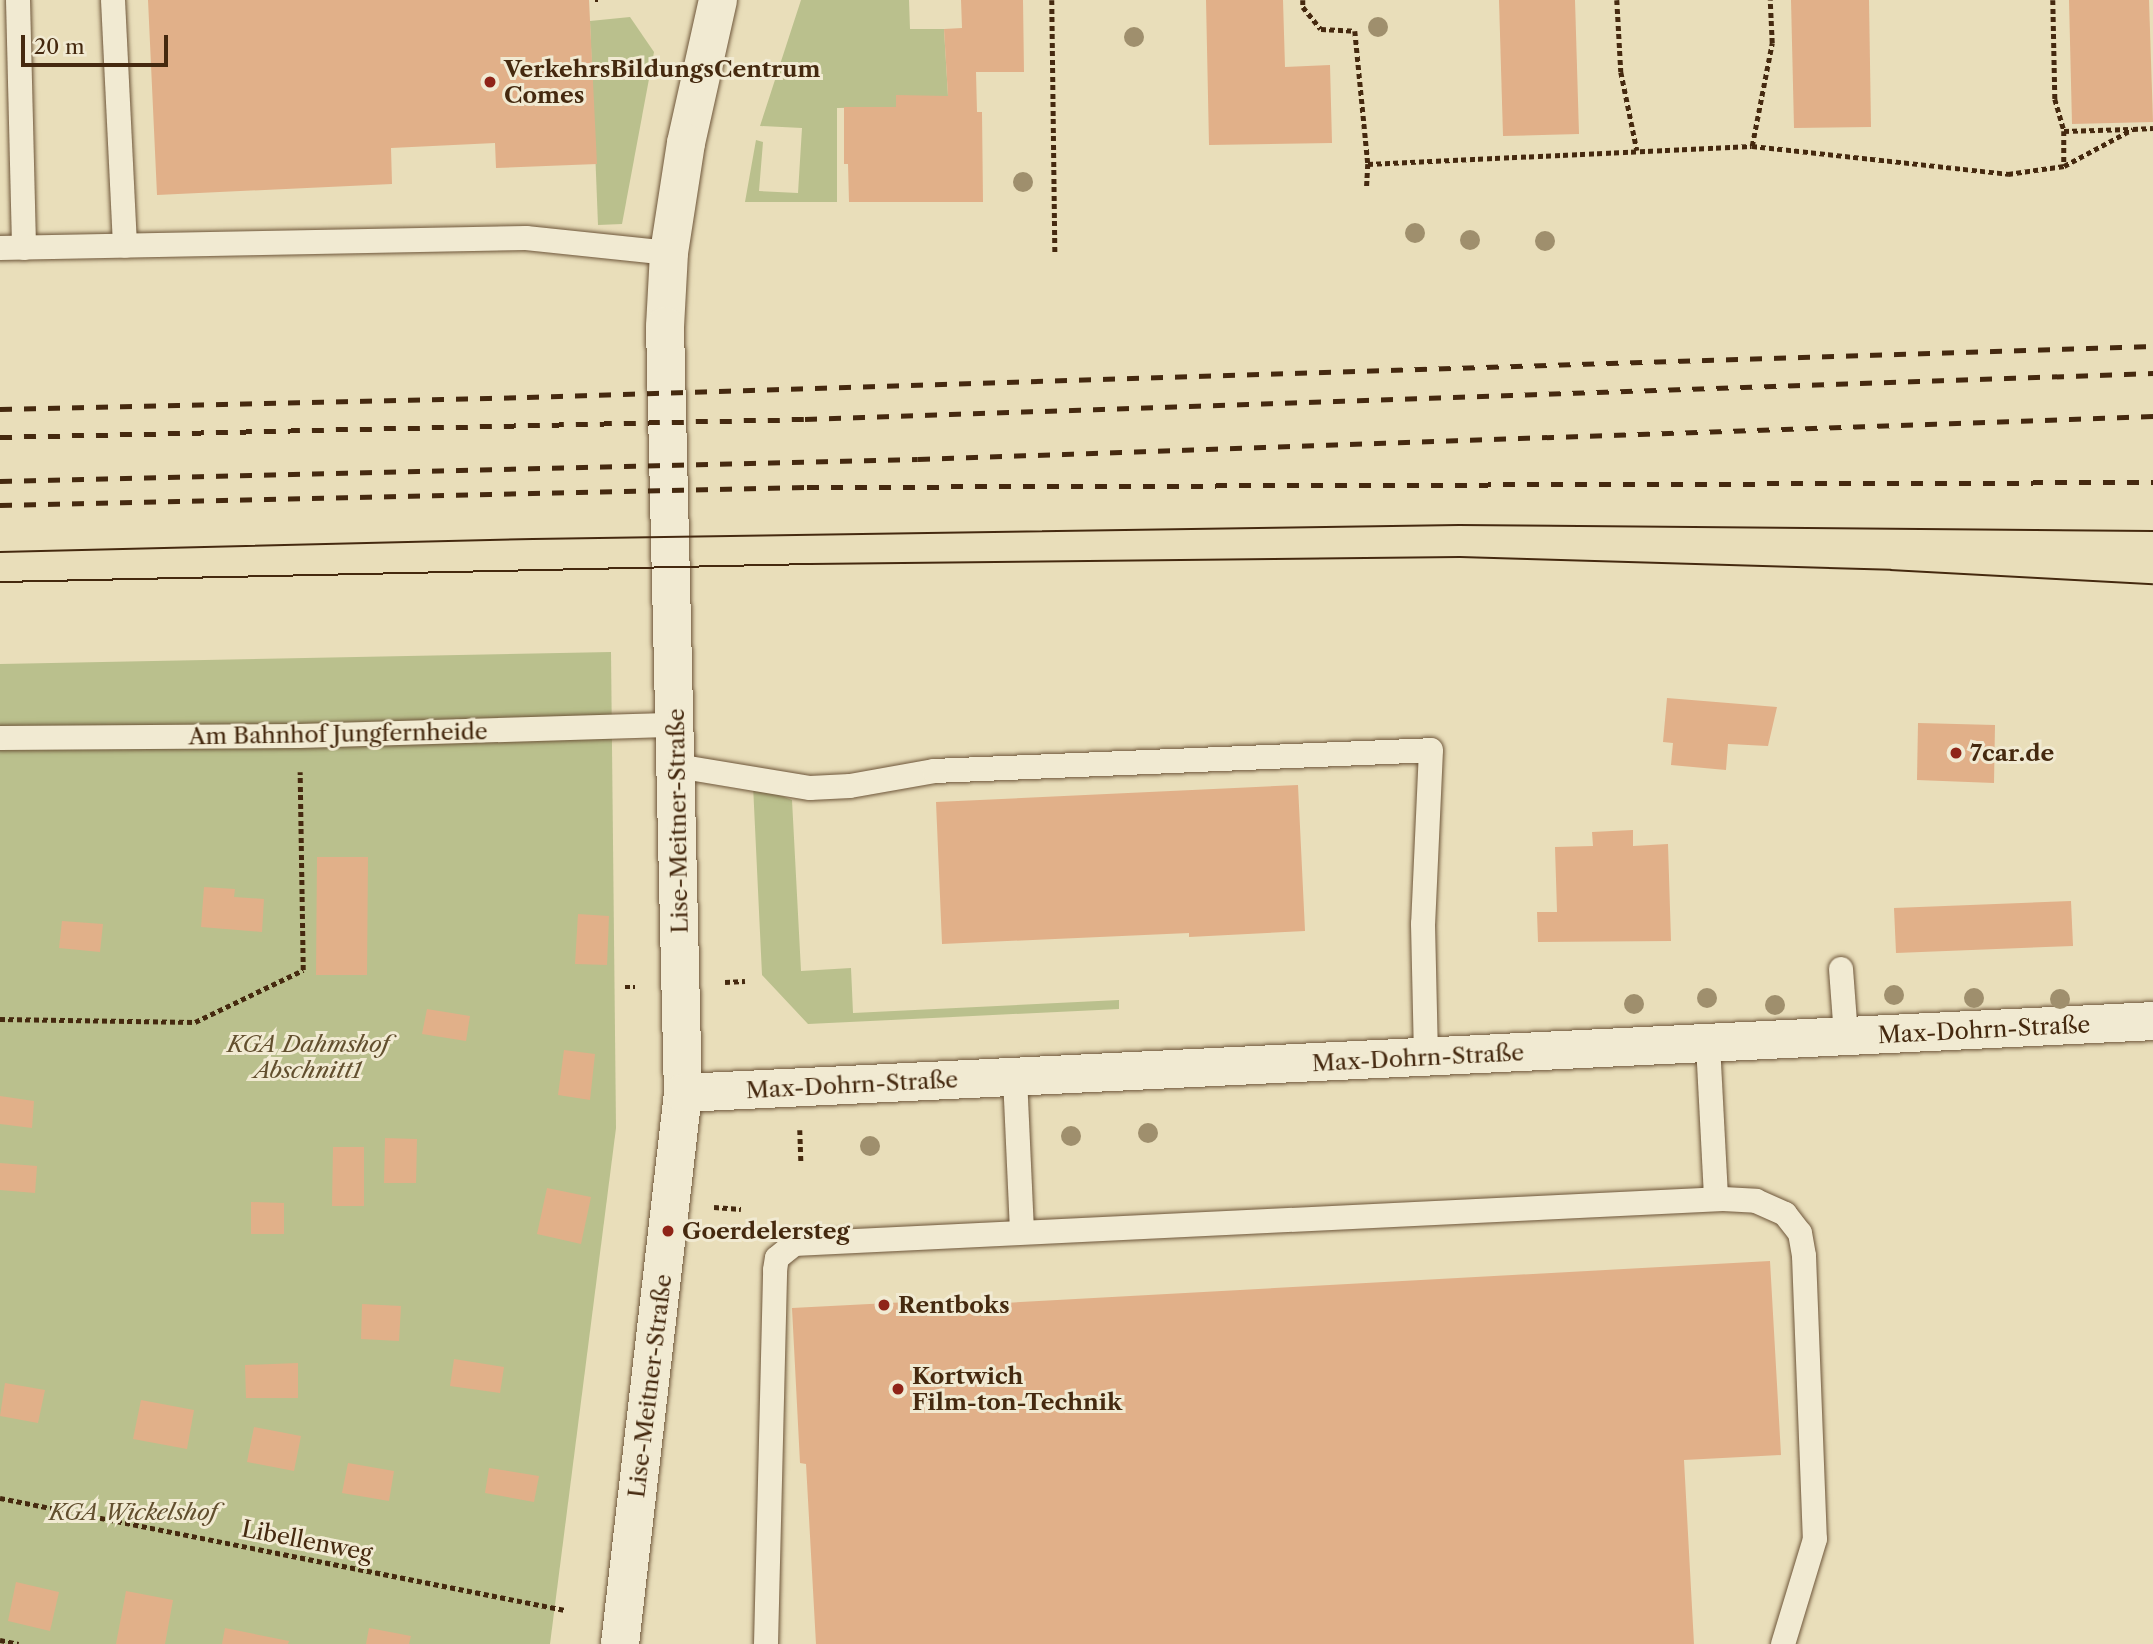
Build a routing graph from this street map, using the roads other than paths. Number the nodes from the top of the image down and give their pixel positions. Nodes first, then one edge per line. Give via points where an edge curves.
1 (18, 0) edge
2 (113, 0) edge
3 (718, 0) edge
4 (125, 246) junction
5 (12, 248) edge
6 (669, 253) junction
7 (676, 725) junction
8 (0, 738) edge
9 (677, 766) junction
10 (1841, 970) dead end
11 (2153, 1021) edge
12 (1846, 1036) junction
13 (1708, 1044) junction
14 (1426, 1058) junction
15 (1015, 1077) junction
16 (683, 1093) junction
17 (1716, 1199) junction
18 (1023, 1232) junction
19 (620, 1644) edge
20 (766, 1644) edge
21 (1783, 1644) edge

1 - 5 lane
2 - 4 lane
3 - 6 main road, Lise-Meitner-Straße via 686,143
4 - 5 lane
4 - 6 lane via 526,237
6 - 7 main road, Lise-Meitner-Straße via 665,326
7 - 8 lane, Am Bahnhof Jungfernheide via 299,736
7 - 9 main road, Lise-Meitner-Straße
9 - 14 lane via 810,788 934,771 1431,750 1423,924
9 - 16 main road, Lise-Meitner-Straße
10 - 12 lane
11 - 12 main road, Max-Dohrn-Straße
12 - 13 main road, Max-Dohrn-Straße
13 - 14 main road, Max-Dohrn-Straße
13 - 17 lane
14 - 15 main road, Max-Dohrn-Straße
15 - 16 main road, Max-Dohrn-Straße
15 - 18 lane
16 - 19 main road, Lise-Meitner-Straße
17 - 18 lane
17 - 21 lane via 1756,1201 1786,1214 1800,1233 1804,1256 1815,1539
18 - 20 lane via 804,1243 777,1258

